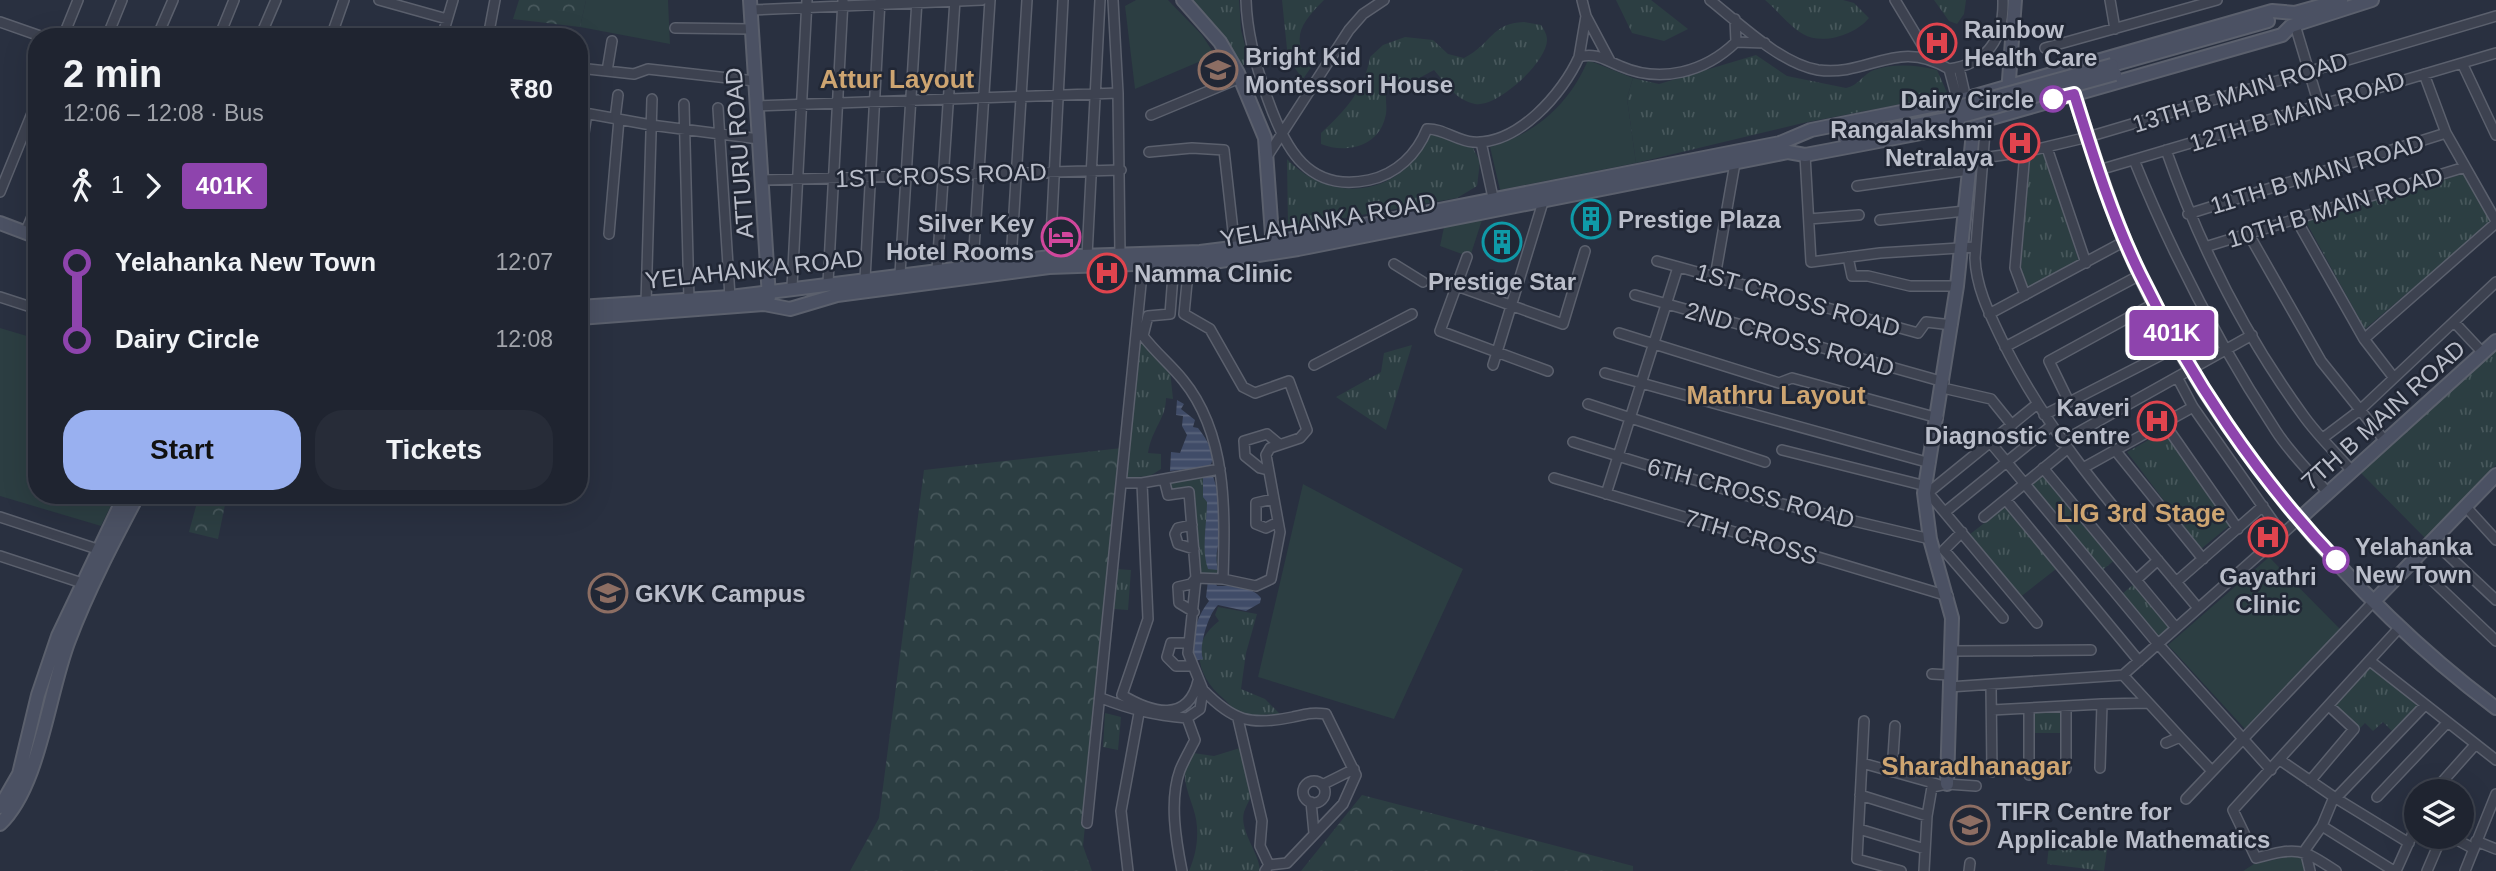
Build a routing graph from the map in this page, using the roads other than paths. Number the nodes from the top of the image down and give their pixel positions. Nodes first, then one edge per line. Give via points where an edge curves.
1 (78, 0) edge
2 (122, 0) edge
3 (173, 0) edge
4 (234, 0) edge
5 (275, 0) edge
6 (344, 0) edge
7 (379, 0) edge
8 (453, 0) edge
9 (495, 0) edge
10 (982, 0) edge
11 (990, 0) edge
12 (1027, 0) edge
13 (1063, 0) edge
14 (1100, 0) edge
15 (1113, 0) edge
16 (1183, 0) edge
17 (1246, 0) edge
18 (1384, 0) edge
19 (1582, 0) edge
20 (1710, 0) edge
21 (1895, 0) edge
22 (2003, 0) edge
23 (2015, 0) edge
24 (2110, 0) edge
25 (2217, 0) edge
26 (2341, 0) edge
27 (2372, 0) edge
28 (917, 1) edge
29 (955, 1) edge
30 (880, 2) edge
31 (843, 3) edge
32 (807, 4) edge
33 (750, 5) edge
34 (773, 5) edge
35 (1586, 16) junction
36 (2496, 16) edge
37 (447, 19) junction
38 (1735, 19) junction
39 (2294, 21) junction
40 (0, 22) edge
41 (67, 28) edge
42 (111, 28) edge
43 (161, 28) edge
44 (223, 28) edge
45 (264, 28) edge
46 (334, 28) edge
47 (444, 28) edge
48 (490, 28) edge
49 (675, 28) dead end
50 (2115, 29) junction
51 (752, 30) junction
52 (28, 32) edge
53 (611, 41) dead end
54 (1736, 42) junction
55 (1769, 44) junction
56 (2045, 48) dead end
57 (2496, 52) edge
58 (1579, 57) junction
59 (1930, 58) junction
60 (1610, 61) junction
61 (2462, 62) junction
62 (1959, 68) junction
63 (2065, 68) junction
64 (588, 69) edge
65 (1257, 69) junction
66 (1948, 69) junction
67 (607, 71) junction
68 (2308, 71) junction
69 (2424, 74) junction
70 (1239, 75) junction
71 (755, 81) junction
72 (2006, 87) junction
73 (1095, 93) junction
74 (1118, 93) junction
75 (618, 94) dead end
76 (1058, 94) junction
77 (2074, 94) junction
78 (1023, 96) junction
79 (984, 97) junction
80 (652, 99) dead end
81 (948, 99) junction
82 (911, 100) junction
83 (874, 102) junction
84 (837, 103) junction
85 (684, 104) dead end
86 (802, 104) junction
87 (2319, 105) junction
88 (757, 106) junction
89 (718, 108) dead end
90 (1961, 108) junction
91 (2012, 111) junction
92 (588, 112) edge
93 (1151, 115) dead end
94 (617, 119) junction
95 (1980, 121) junction
96 (28, 123) edge
97 (651, 125) junction
98 (684, 129) junction
99 (2446, 133) junction
100 (719, 134) junction
101 (1280, 135) junction
102 (2496, 135) edge
103 (2088, 137) junction
104 (759, 139) junction
105 (1481, 142) junction
106 (1784, 148) junction
107 (2047, 148) junction
108 (2166, 150) junction
109 (1149, 152) dead end
110 (2025, 152) junction
111 (1268, 155) junction
112 (1805, 155) junction
113 (1982, 158) junction
114 (2134, 160) junction
115 (1735, 163) junction
116 (2465, 167) junction
117 (1121, 170) junction
118 (1969, 170) junction
119 (2099, 170) junction
120 (1091, 171) junction
121 (1054, 172) junction
122 (1017, 173) junction
123 (979, 174) junction
124 (943, 175) junction
125 (906, 176) junction
126 (869, 177) junction
127 (832, 178) junction
128 (798, 179) junction
129 (761, 180) junction
130 (1857, 186) dead end
131 (0, 192) edge
132 (1494, 202) junction
133 (1544, 202) junction
134 (1965, 211) junction
135 (2188, 214) junction
136 (1858, 215) dead end
137 (1809, 219) junction
138 (2296, 219) junction
139 (1880, 220) dead end
140 (2496, 222) edge
141 (0, 223) edge
142 (2248, 233) junction
143 (28, 234) edge
144 (610, 234) dead end
145 (2125, 241) junction
146 (1975, 247) junction
147 (2205, 247) junction
148 (1273, 248) junction
149 (1961, 248) junction
150 (1235, 249) junction
151 (1586, 251) dead end
152 (1120, 254) junction
153 (1087, 256) junction
154 (1049, 257) junction
155 (1467, 257) dead end
156 (1848, 257) junction
157 (1011, 261) junction
158 (1657, 261) dead end
159 (1189, 262) junction
160 (2086, 263) junction
161 (1394, 264) dead end
162 (973, 265) junction
163 (1174, 267) junction
164 (1678, 267) junction
165 (937, 270) junction
166 (900, 274) junction
167 (2140, 275) junction
168 (1715, 277) junction
169 (865, 279) junction
170 (1423, 282) dead end
171 (2496, 282) edge
172 (828, 284) junction
173 (1457, 286) junction
174 (1957, 286) junction
175 (792, 287) junction
176 (1635, 295) dead end
177 (2025, 295) junction
178 (0, 297) edge
179 (730, 297) junction
180 (769, 298) junction
181 (689, 300) junction
182 (646, 303) junction
183 (1667, 303) junction
184 (2155, 303) junction
185 (1511, 305) junction
186 (28, 306) edge
187 (588, 306) edge
188 (1412, 314) dead end
189 (1989, 314) junction
190 (588, 317) edge
191 (2454, 321) junction
192 (1951, 325) junction
193 (1619, 333) dead end
194 (2252, 335) junction
195 (2364, 339) junction
196 (2496, 341) edge
197 (1654, 344) junction
198 (2179, 345) junction
199 (2006, 347) junction
200 (2227, 349) junction
201 (1497, 352) junction
202 (2483, 352) junction
203 (1314, 365) dead end
204 (1493, 365) dead end
205 (2193, 368) junction
206 (1548, 371) dead end
207 (1605, 373) dead end
208 (2177, 377) junction
209 (2394, 378) junction
210 (1642, 383) junction
211 (1943, 385) junction
212 (2069, 402) junction
213 (1588, 404) dead end
214 (2036, 405) junction
215 (2193, 407) junction
216 (2360, 410) junction
217 (2044, 415) junction
218 (1630, 418) junction
219 (1938, 418) junction
220 (2164, 423) junction
221 (2012, 425) junction
222 (2051, 426) junction
223 (2323, 438) junction
224 (2385, 441) junction
225 (1573, 442) dead end
226 (1990, 442) junction
227 (1279, 444) junction
228 (2064, 445) junction
229 (1782, 450) dead end
230 (2115, 450) junction
231 (1618, 456) junction
232 (1765, 462) dead end
233 (2007, 462) junction
234 (1930, 463) junction
235 (2043, 468) junction
236 (2083, 468) junction
237 (1220, 469) junction
238 (1268, 470) junction
239 (2352, 471) junction
240 (2496, 475) edge
241 (1554, 478) dead end
242 (1164, 479) junction
243 (1121, 483) junction
244 (1143, 483) junction
245 (2024, 483) junction
246 (1926, 489) junction
247 (2328, 493) junction
248 (1606, 494) junction
249 (1273, 499) junction
250 (2006, 500) junction
251 (120, 504) edge
252 (134, 504) edge
253 (2263, 506) junction
254 (2466, 507) junction
255 (1945, 512) junction
256 (0, 517) edge
257 (1984, 517) dead end
258 (2298, 520) junction
259 (1278, 522) junction
260 (1192, 526) junction
261 (2238, 529) junction
262 (1962, 532) junction
263 (2282, 534) junction
264 (1930, 539) junction
265 (2432, 540) junction
266 (2496, 540) edge
267 (97, 549) junction
268 (1194, 550) junction
269 (0, 556) edge
270 (2203, 559) junction
271 (2158, 560) junction
272 (2412, 561) junction
273 (1196, 578) junction
274 (1223, 579) junction
275 (2136, 580) junction
276 (2176, 582) junction
277 (82, 583) junction
278 (1948, 596) junction
279 (2375, 600) junction
280 (2496, 600) edge
281 (2198, 608) junction
282 (1194, 612) junction
283 (2003, 618) dead end
284 (2037, 623) dead end
285 (2400, 627) junction
286 (2176, 628) junction
287 (2496, 641) edge
288 (1189, 643) junction
289 (2158, 643) junction
290 (2091, 650) dead end
291 (1951, 651) junction
292 (2139, 660) junction
293 (2370, 661) junction
294 (1192, 666) junction
295 (1932, 674) dead end
296 (2123, 675) junction
297 (1198, 681) junction
298 (1950, 681) junction
299 (1991, 686) junction
300 (1203, 690) junction
301 (1101, 698) junction
302 (2147, 703) junction
303 (2102, 704) junction
304 (2424, 705) junction
305 (2329, 706) junction
306 (2066, 707) junction
307 (2496, 708) edge
308 (1992, 709) junction
309 (2029, 709) junction
310 (1152, 711) junction
311 (1139, 713) junction
312 (1187, 719) junction
313 (1238, 719) junction
314 (1864, 721) dead end
315 (2448, 723) junction
316 (1895, 726) dead end
317 (2180, 737) junction
318 (2242, 738) junction
319 (2166, 743) dead end
320 (2475, 745) junction
321 (2496, 760) edge
322 (1862, 763) junction
323 (2276, 764) junction
324 (2100, 768) dead end
325 (1354, 769) junction
326 (2066, 769) dead end
327 (2212, 771) junction
328 (1892, 772) junction
329 (1992, 772) dead end
330 (2029, 775) dead end
331 (2445, 779) edge
332 (2310, 781) junction
333 (1942, 784) junction
334 (1322, 785) junction
335 (1976, 786) dead end
336 (2496, 794) edge
337 (1860, 795) junction
338 (2377, 797) dead end
339 (2335, 798) junction
340 (2186, 799) dead end
341 (1311, 802) junction
342 (0, 807) edge
343 (1927, 816) junction
344 (1087, 823) dead end
345 (0, 824) edge
346 (2322, 826) junction
347 (1859, 829) junction
348 (1314, 834) junction
349 (2404, 840) edge
350 (2475, 845) junction
351 (1925, 849) junction
352 (2406, 849) edge
353 (2436, 849) edge
354 (2496, 849) edge
355 (2305, 850) junction
356 (1267, 868) edge
357 (1128, 871) edge
358 (1182, 871) edge
359 (1901, 871) edge
360 (1924, 871) edge
361 (2310, 871) edge
362 (2336, 871) edge
363 (2395, 871) edge
364 (2427, 871) edge
365 (2465, 871) edge

1 - 41 street
2 - 42 street
3 - 43 street
4 - 44 street
5 - 45 street
6 - 46 street
7 - 37 street
8 - 37 street
9 - 48 street
10 - 29 street
11 - 79 street
12 - 78 street
13 - 76 street
14 - 73 street
15 - 74 street
16 - 70 main road via 1220,42
17 - 65 street
18 - 101 street via 1356,22
19 - 35 street
20 - 38 street
21 - 59 street
22 - 62 street via 1995,40 1977,63
23 - 72 main road
24 - 50 street
25 - 50 street
26 - 39 main road
27 - 39 main road
28 - 29 street
28 - 30 street
28 - 82 street
29 - 81 street
30 - 31 street
30 - 83 street
31 - 32 street
31 - 84 street
32 - 34 street
32 - 86 street
33 - 34 street
33 - 51 main road, ATTURU ROAD
35 - 58 street
35 - 60 street
36 - 68 street, 13TH B MAIN ROAD
37 - 47 street
38 - 54 street
38 - 55 street
39 - 63 main road via 2272,11
39 - 68 street
39 - 77 main road, YELAHANKA ROAD via 2282,35
39 - 90 main road, bridge
40 - 52 street
49 - 51 street
50 - 56 street
51 - 71 main road, ATTURU ROAD
53 - 67 street
54 - 55 street
54 - 60 street via 1704,65 1673,74 1640,73
55 - 59 street via 1793,61 1820,70 1848,69 1897,57
57 - 61 street, 12TH B MAIN ROAD
58 - 60 street via 1588,54
58 - 105 street via 1560,90 1543,108 1514,129
59 - 66 street
61 - 69 street, 12TH B MAIN ROAD
61 - 102 street
62 - 66 street
62 - 90 street via 1964,90
63 - 72 main road
63 - 77 main road
64 - 67 street
65 - 70 street
65 - 101 street
66 - 90 street
67 - 71 street via 634,74 648,69
68 - 87 street
68 - 103 street, 13TH B MAIN ROAD
69 - 87 street, 12TH B MAIN ROAD
69 - 99 street
70 - 93 street
70 - 111 main road
71 - 88 main road, ATTURU ROAD
72 - 90 main road
72 - 91 main road
73 - 74 street
73 - 76 street
73 - 120 street
74 - 117 street
75 - 94 street
76 - 78 street
76 - 121 street
77 - 91 main road, YELAHANKA ROAD
77 - 103 main road
78 - 79 street
78 - 122 street
79 - 81 street
79 - 123 street
80 - 97 street
81 - 82 street
81 - 124 street
82 - 83 street
82 - 125 street
83 - 84 street
83 - 126 street
84 - 86 street
84 - 127 street
85 - 98 street
86 - 88 street
86 - 128 street
87 - 108 street, 12TH B MAIN ROAD
88 - 104 main road, ATTURU ROAD
89 - 100 street
90 - 95 main road
90 - 106 main road
91 - 95 main road, YELAHANKA ROAD
92 - 94 street
94 - 97 street
94 - 144 street
95 - 112 main road, YELAHANKA ROAD
95 - 113 street
95 - 118 main road
96 - 131 street
97 - 98 street
97 - 182 street
98 - 100 street
98 - 181 street
99 - 116 street
99 - 135 street, 11TH B MAIN ROAD
100 - 104 street
100 - 179 street
101 - 105 street via 1303,165 1346,182 1374,179 1400,166 1427,129
101 - 111 street
103 - 107 street, 13TH B MAIN ROAD
103 - 119 main road
104 - 129 main road, ATTURU ROAD
105 - 132 street
106 - 112 main road, YELAHANKA ROAD
106 - 115 main road, YELAHANKA ROAD
106 - 132 main road, YELAHANKA ROAD
107 - 110 street, 13TH B MAIN ROAD
107 - 160 street
108 - 114 street, 12TH B MAIN ROAD
108 - 135 street
109 - 150 street via 1224,150
110 - 113 street, 13TH B MAIN ROAD
110 - 177 street via 2015,268
111 - 148 main road
112 - 137 street
113 - 146 street
114 - 119 street, 12TH B MAIN ROAD
114 - 200 street via 2160,223
115 - 133 main road, YELAHANKA ROAD
115 - 168 street
116 - 138 street, 10TH B MAIN ROAD
116 - 140 street
117 - 120 street, 1ST CROSS ROAD
117 - 152 street
118 - 130 street
118 - 134 main road
119 - 145 main road
120 - 121 street, 1ST CROSS ROAD
120 - 153 street
121 - 122 street, 1ST CROSS ROAD
121 - 154 street
122 - 123 street, 1ST CROSS ROAD
122 - 157 street
123 - 124 street, 1ST CROSS ROAD
123 - 162 street
124 - 125 street, 1ST CROSS ROAD
124 - 165 street
125 - 126 street, 1ST CROSS ROAD
125 - 166 street
126 - 127 street, 1ST CROSS ROAD
126 - 169 street
127 - 128 street, 1ST CROSS ROAD
127 - 172 street
128 - 129 street, 1ST CROSS ROAD
128 - 175 street
129 - 180 main road, ATTURU ROAD
132 - 148 main road, YELAHANKA ROAD
133 - 148 main road, YELAHANKA ROAD
133 - 185 street
134 - 139 street
134 - 149 main road
135 - 147 street
136 - 137 street
137 - 156 street via 1811,262
138 - 142 street, 10TH B MAIN ROAD
138 - 195 street
140 - 195 street
141 - 143 main road
142 - 147 street, 10TH B MAIN ROAD
142 - 216 street via 2322,362
145 - 160 street
145 - 167 main road
146 - 149 street
146 - 189 street via 1976,275
147 - 194 street
148 - 150 main road, YELAHANKA ROAD
148 - 159 main road, YELAHANKA ROAD
149 - 156 street
149 - 174 main road
150 - 152 main road, YELAHANKA ROAD
151 - 185 street via 1563,324
152 - 153 main road, YELAHANKA ROAD
153 - 154 main road, YELAHANKA ROAD
154 - 157 main road, YELAHANKA ROAD
155 - 173 street
156 - 174 street via 1852,276 1910,286
157 - 162 main road, YELAHANKA ROAD
158 - 164 street, 1ST CROSS ROAD
159 - 163 main road, YELAHANKA ROAD
159 - 227 street via 1184,314 1210,329 1243,387 1255,393 1289,381 1307,430 1300,438
160 - 177 street
161 - 170 street
162 - 165 main road, YELAHANKA ROAD
163 - 180 main road, YELAHANKA ROAD via 1049,267 838,295 790,309
163 - 237 street via 1170,314 1148,316 1143,336 1203,410
163 - 243 street via 1142,274
164 - 168 street, 1ST CROSS ROAD
164 - 183 street, 1ST CROSS ROAD
165 - 166 main road, YELAHANKA ROAD
166 - 169 main road, YELAHANKA ROAD
167 - 184 main road
167 - 199 street
168 - 192 street, 1ST CROSS ROAD via 1917,333 1926,322
169 - 172 main road, YELAHANKA ROAD
171 - 191 street
172 - 175 main road, YELAHANKA ROAD
173 - 185 street
173 - 201 street via 1440,331
174 - 192 main road
175 - 180 main road, YELAHANKA ROAD
176 - 183 street, 2ND CROSS ROAD
177 - 189 street
178 - 186 street
179 - 180 main road, YELAHANKA ROAD
179 - 181 main road, YELAHANKA ROAD
180 - 190 main road, YELAHANKA ROAD
181 - 182 main road, YELAHANKA ROAD
182 - 187 main road, YELAHANKA ROAD
183 - 197 street, 1ST CROSS ROAD
183 - 211 street, 2ND CROSS ROAD
184 - 198 main road
184 - 212 street via 2049,361
185 - 201 street
188 - 203 street
189 - 199 street
191 - 202 street
191 - 209 street
192 - 211 main road
193 - 197 street
194 - 200 street
194 - 223 street via 2303,416
195 - 209 street
196 - 202 main road, 7TH B MAIN ROAD
197 - 210 street, 1ST CROSS ROAD
197 - 219 street via 1779,383 1792,378
198 - 205 main road
198 - 212 street
199 - 214 street
200 - 205 street
200 - 247 street via 2277,433
201 - 204 street
201 - 206 street
202 - 224 main road, 7TH B MAIN ROAD
205 - 208 street
205 - 258 main road via 2243,447
207 - 210 street
208 - 215 street
208 - 228 street
209 - 216 street
210 - 218 street, 1ST CROSS ROAD
210 - 234 street
211 - 219 main road
211 - 221 street, 2ND CROSS ROAD via 1991,399
212 - 217 street
213 - 218 street
214 - 217 street
214 - 221 street
215 - 220 street
215 - 253 street
216 - 223 street
216 - 224 street
217 - 222 street
218 - 231 street, 1ST CROSS ROAD
218 - 232 street
219 - 234 main road
220 - 230 street
220 - 261 street
221 - 226 street
222 - 228 street
222 - 233 street
223 - 239 street
224 - 239 main road, 7TH B MAIN ROAD
225 - 231 street, 6TH CROSS ROAD
226 - 233 street
226 - 246 street
227 - 238 street via 1266,455
227 - 238 street via 1267,434 1244,441 1245,456
228 - 235 street
228 - 236 street
229 - 246 street
230 - 236 street
230 - 270 street
231 - 248 street, 1ST CROSS ROAD
231 - 264 street, 6TH CROSS ROAD via 1748,496
233 - 245 street
233 - 255 street
234 - 246 main road
235 - 245 street
235 - 275 street
236 - 271 street
237 - 242 street
237 - 274 street
238 - 249 street
239 - 247 main road, 7TH B MAIN ROAD
240 - 254 main road
241 - 248 street, 7TH CROSS
242 - 244 street
242 - 260 street via 1168,495 1189,492
243 - 244 street
243 - 301 street
244 - 310 street via 1148,619 1122,695
245 - 250 street
245 - 289 street
246 - 255 street
246 - 264 main road
247 - 258 main road, 7TH B MAIN ROAD
248 - 278 street, 7TH CROSS
249 - 259 street
249 - 259 street via 1256,503 1256,524 1266,528
250 - 257 street
250 - 292 street
251 - 267 main road
252 - 345 main road via 69,640 30,778
253 - 261 street
253 - 263 street
254 - 265 main road
254 - 266 street
255 - 262 street
256 - 267 street
258 - 263 street
258 - 279 main road
259 - 274 street via 1271,579 1256,586
260 - 268 street
260 - 268 street via 1178,528 1175,534 1178,544
261 - 270 street
262 - 283 street via 1944,550
262 - 284 street
263 - 281 street
264 - 278 main road
265 - 272 main road
265 - 280 street
267 - 277 main road
268 - 273 street
269 - 277 street
270 - 276 street
271 - 275 street
271 - 276 street
272 - 279 main road
272 - 287 street
273 - 274 street
273 - 282 street
273 - 282 street via 1176,591 1178,603
275 - 286 street
276 - 281 street
277 - 342 main road via 42,683 19,774
278 - 291 main road
279 - 285 main road
279 - 318 street
281 - 286 street
282 - 288 street
285 - 293 street
285 - 307 main road
286 - 289 street
288 - 294 street
288 - 294 street via 1171,643 1167,657 1176,666
289 - 292 street
289 - 318 street
290 - 291 street
291 - 298 main road
292 - 296 street
293 - 304 street
293 - 305 street
294 - 297 street
295 - 298 street
296 - 299 street
296 - 302 street
297 - 300 street
297 - 310 street via 1194,699 1185,707
298 - 299 street
298 - 333 main road
299 - 308 street
300 - 312 street via 1200,709
300 - 313 street
301 - 311 street
301 - 344 street
302 - 303 street
302 - 317 street
303 - 306 street
303 - 324 street
304 - 315 street
304 - 339 street
305 - 323 street
305 - 332 street via 2354,729
306 - 309 street
306 - 326 street
308 - 309 street
308 - 329 street
309 - 330 street
310 - 311 street
310 - 312 street
311 - 357 street via 1121,811
312 - 358 street via 1195,740 1179,772 1176,841
313 - 325 street via 1326,714
313 - 356 street via 1262,821 1260,846
314 - 322 street
315 - 320 street
315 - 338 street
316 - 328 street
317 - 319 street
317 - 327 street
318 - 323 street
318 - 327 street
320 - 321 street
320 - 331 street
322 - 328 street
322 - 337 street
323 - 332 street
323 - 355 street via 2233,810 2256,858
325 - 334 street
325 - 348 street via 1356,775 1343,804
327 - 340 street
328 - 333 street
332 - 339 street
333 - 335 street
333 - 343 street via 1930,792
334 - 341 street via 1323,797
334 - 341 street via 1314,781 1304,786 1303,794
336 - 350 street
337 - 343 street
337 - 347 street
339 - 346 street
339 - 349 street
341 - 348 street
343 - 351 street
346 - 355 street
346 - 363 street
347 - 351 street
347 - 359 street via 1857,859
348 - 356 street via 1287,863
350 - 354 street
350 - 365 street
351 - 360 street
352 - 363 street
353 - 364 street
355 - 361 street
355 - 362 street

